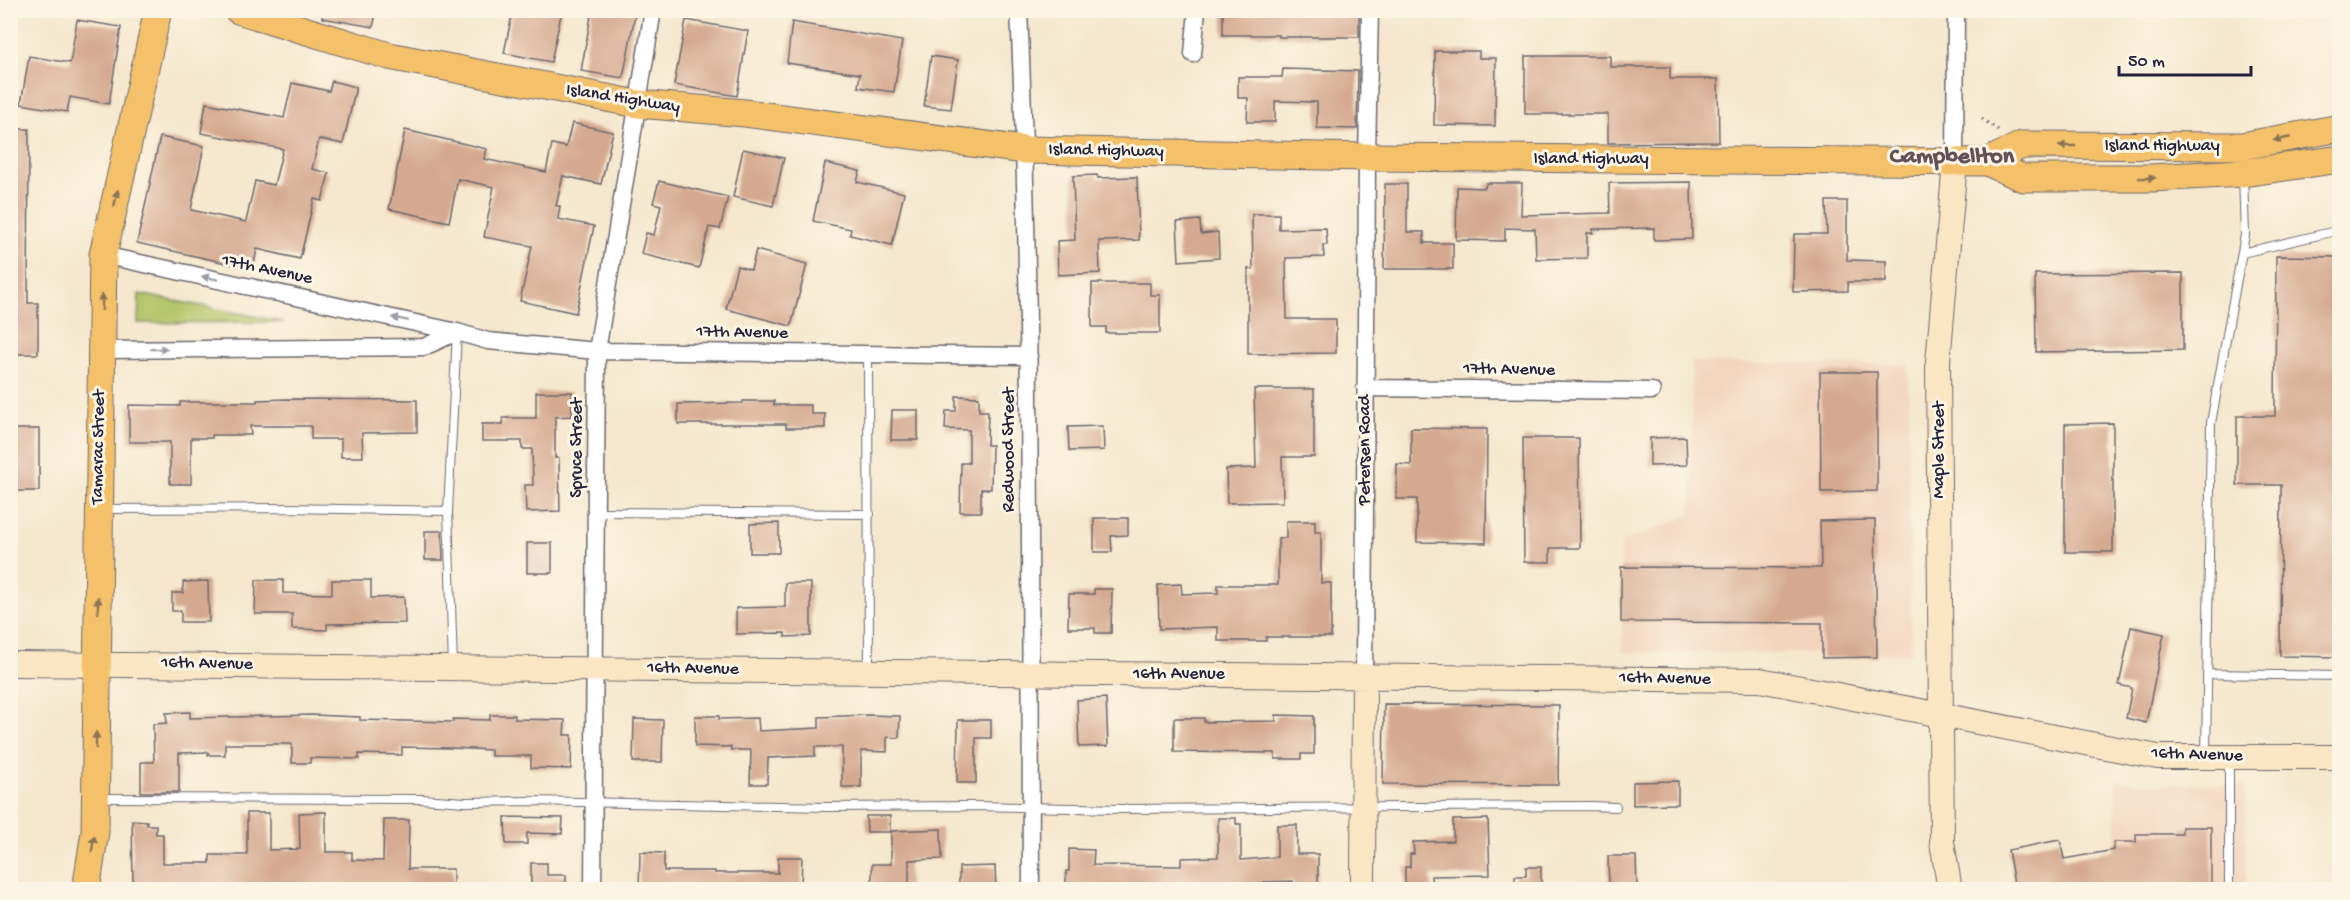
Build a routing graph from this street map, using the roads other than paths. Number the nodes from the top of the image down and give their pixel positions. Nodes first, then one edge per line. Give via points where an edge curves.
1 (158, 10) edge
2 (238, 10) edge
3 (653, 10) edge
4 (1019, 10) edge
5 (1197, 10) edge
6 (1370, 10) edge
7 (1956, 10) edge
8 (1192, 54) dead end
9 (638, 104) junction
10 (2340, 128) edge
11 (1025, 150) junction
12 (1367, 157) junction
13 (2340, 159) edge
14 (1955, 162) junction
15 (1987, 162) junction
16 (2243, 173) junction
17 (2340, 230) edge
18 (2242, 253) junction
19 (103, 255) junction
20 (457, 332) junction
21 (101, 350) junction
22 (597, 351) junction
23 (868, 354) junction
24 (1029, 356) junction
25 (1365, 388) junction
26 (1652, 390) dead end
27 (99, 509) junction
28 (448, 511) junction
29 (596, 512) junction
30 (870, 514) junction
31 (97, 663) junction
32 (10, 664) edge
33 (453, 667) junction
34 (595, 669) junction
35 (869, 671) junction
36 (1030, 673) junction
37 (2207, 675) junction
38 (1364, 676) junction
39 (2340, 676) edge
40 (1941, 715) junction
41 (2218, 757) junction
42 (2340, 757) edge
43 (95, 798) junction
44 (594, 802) junction
45 (1030, 807) junction
46 (1364, 807) junction
47 (1616, 807) dead end
48 (86, 890) edge
49 (593, 890) edge
50 (1031, 890) edge
51 (1364, 890) edge
52 (1950, 890) edge
53 (2229, 890) edge

19 -> 1 main road, Tamarac Street
2 - 9 main road, Island Highway via 389,56
3 - 9 street, Spruce Street
4 - 11 street, Redwood Street
5 - 8 street
6 - 12 street, Petersen Road
7 - 14 street, Maple Street
9 - 11 main road, Island Highway via 745,113
9 - 22 street, Spruce Street
10 -> 15 main road, Island Highway via 2242,146 2022,146
11 - 12 main road, Island Highway
11 - 24 street, Redwood Street
12 - 14 main road, Island Highway
12 - 25 street, Petersen Road
13 - 16 main road, Island Highway
14 - 15 main road, Island Highway
14 - 40 street, Maple Street via 1938,362
15 -> 16 main road, Island Highway via 2023,178
16 - 18 lane
17 - 18 lane
18 - 37 lane via 2211,423
20 -> 19 street, 17th Avenue
21 -> 19 main road, Tamarac Street
21 -> 20 street via 424,347
20 - 22 street, 17th Avenue via 488,341
20 - 28 lane
21 - 27 main road, Tamarac Street
22 - 23 street, 17th Avenue
22 - 29 street, Spruce Street
23 - 24 street, 17th Avenue
23 - 30 lane
24 - 36 street, Redwood Street
25 - 26 street, 17th Avenue
25 - 38 street, Petersen Road
27 - 28 lane
31 -> 27 main road, Tamarac Street
28 - 33 lane
29 - 30 lane
29 - 34 street, Spruce Street
30 - 35 lane
31 - 32 street, 16th Avenue
31 - 33 street, 16th Avenue
43 -> 31 main road, Tamarac Street
33 - 34 street, 16th Avenue
34 - 35 street, 16th Avenue
34 - 44 street, Spruce Street
35 - 36 street, 16th Avenue
36 - 38 street, 16th Avenue
36 - 45 street, Redwood Street
37 - 39 lane
37 - 41 lane
38 - 40 street, 16th Avenue via 1760,680
38 - 46 street, Petersen Road
40 - 41 street, 16th Avenue via 2158,757
40 - 52 street, Maple Street via 1942,842
41 - 42 street, 16th Avenue
41 - 53 lane
43 - 44 lane
48 -> 43 main road, Tamarac Street via 95,832
44 - 45 lane
44 - 49 street, Spruce Street
45 - 46 lane
45 - 50 street, Redwood Street
46 - 47 lane
46 - 51 street, Petersen Road

